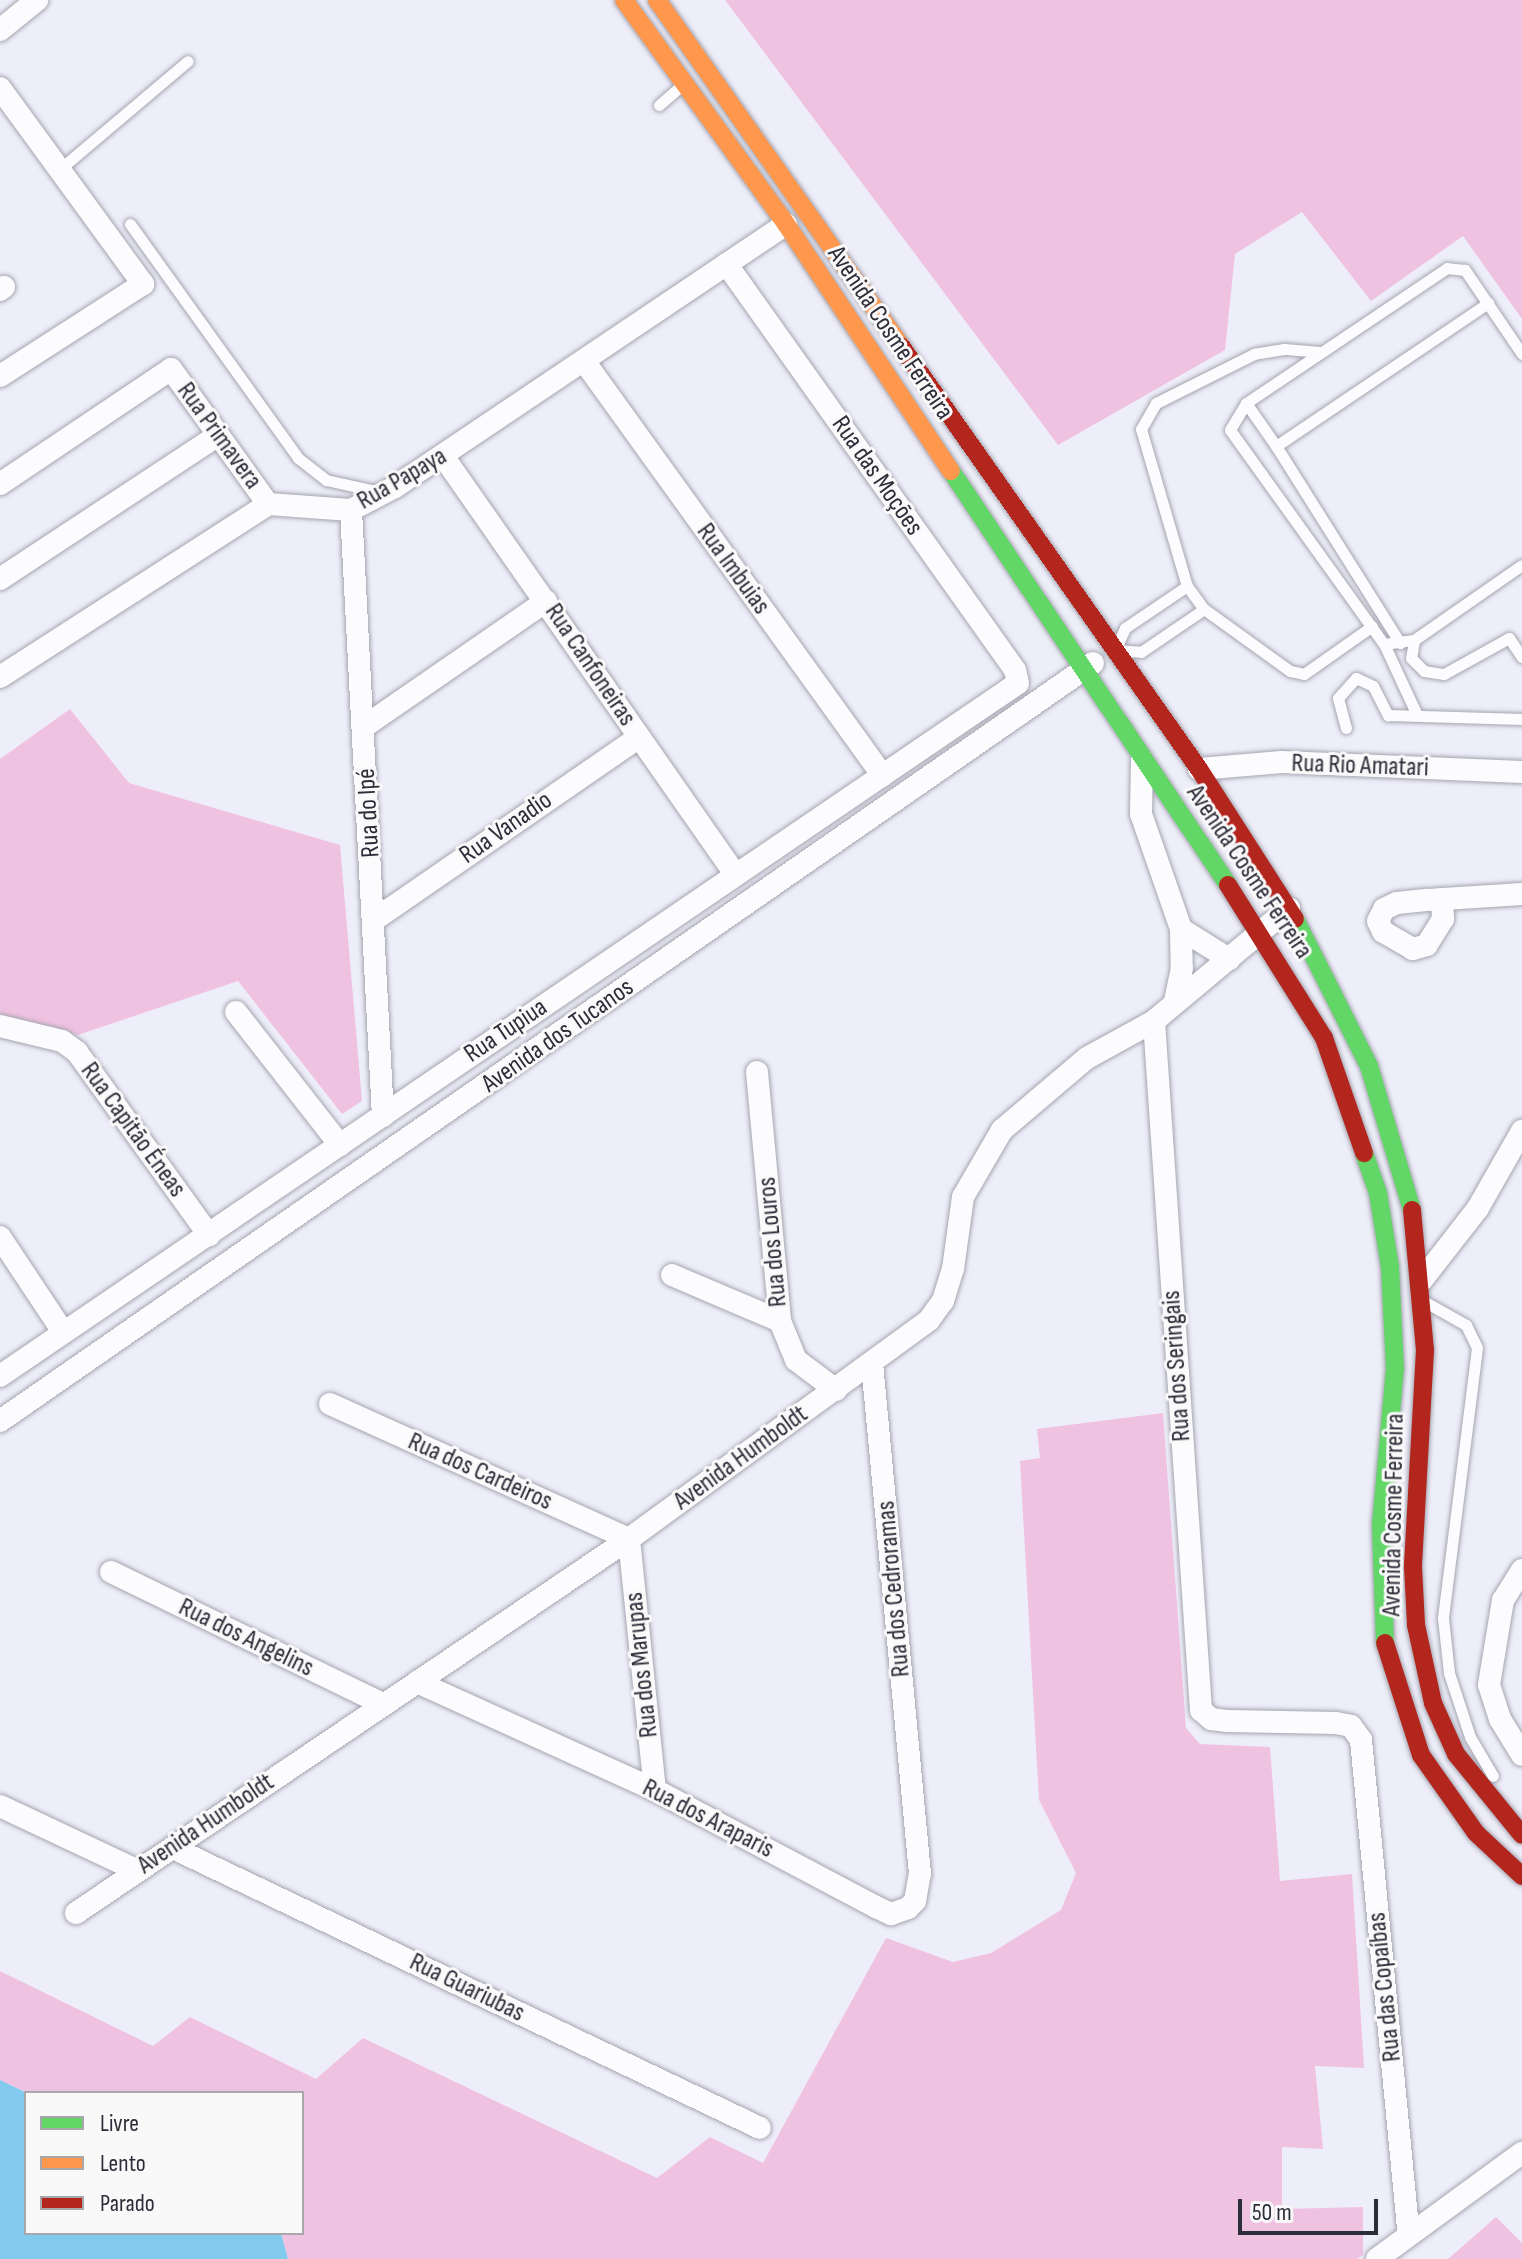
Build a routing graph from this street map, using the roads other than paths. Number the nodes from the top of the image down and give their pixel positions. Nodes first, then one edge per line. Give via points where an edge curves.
1 (37, 0) edge
2 (624, 0) edge
3 (657, 0) edge
4 (0, 30) edge
5 (188, 61) dead end
6 (685, 83) junction
7 (0, 88) edge
8 (659, 105) dead end
9 (8, 116) edge
10 (60, 169) junction
11 (130, 224) dead end
12 (786, 224) junction
13 (727, 264) junction
14 (1488, 303) junction
15 (1320, 352) junction
16 (1522, 354) edge
17 (584, 361) junction
18 (0, 376) edge
19 (1246, 403) junction
20 (217, 436) junction
21 (1276, 446) junction
22 (443, 456) junction
23 (0, 484) edge
24 (384, 493) junction
25 (268, 504) junction
26 (351, 510) junction
27 (1522, 565) edge
28 (0, 579) edge
29 (1187, 586) junction
30 (546, 601) junction
31 (1204, 609) junction
32 (1372, 626) junction
33 (1414, 640) junction
34 (1400, 643) junction
35 (1384, 644) junction
36 (1115, 650) junction
37 (1522, 657) edge
38 (1084, 670) junction
39 (0, 677) edge
40 (1014, 689) joint
41 (1416, 713) junction
42 (1522, 719) edge
43 (365, 726) junction
44 (1346, 728) dead end
45 (639, 737) junction
46 (1142, 760) junction
47 (1199, 769) junction
48 (1522, 772) edge
49 (883, 776) junction
50 (735, 874) junction
51 (1522, 894) edge
52 (1442, 899) dead end
53 (1289, 908) junction
54 (374, 920) junction
55 (1181, 929) junction
56 (1258, 932) junction
57 (1229, 959) junction
58 (1175, 1001) junction
59 (236, 1012) dead end
60 (1154, 1021) junction
61 (0, 1026) edge
62 (757, 1072) dead end
63 (383, 1116) junction
64 (1522, 1131) edge
65 (340, 1145) junction
66 (209, 1235) junction
67 (0, 1237) edge
68 (672, 1275) dead end
69 (1423, 1290) junction
70 (780, 1321) junction
71 (63, 1332) junction
72 (872, 1363) junction
73 (0, 1376) edge
74 (836, 1390) junction
75 (330, 1404) dead end
76 (0, 1421) edge
77 (629, 1539) junction
78 (1522, 1570) edge
79 (111, 1572) dead end
80 (417, 1682) junction
81 (381, 1703) junction
82 (1361, 1740) joint
83 (1522, 1755) edge
84 (655, 1790) junction
85 (0, 1806) edge
86 (914, 1815) joint
87 (1521, 1834) edge
88 (173, 1848) junction
89 (136, 1870) junction
90 (1522, 1876) edge
91 (76, 1913) dead end
92 (760, 2128) dead end
93 (1522, 2153) edge
94 (1409, 2234) junction
95 (1377, 2259) edge

1 - 4 street
2 - 6 main road, Avenida Cosme Ferreira
3 - 36 main road, Avenida Cosme Ferreira
5 - 10 lane
6 - 8 lane
6 - 12 main road, Avenida Cosme Ferreira
7 - 9 street
9 - 10 street
10 - 18 street via 143,284
11 - 24 lane via 298,458 326,480
12 - 13 street, Rua Papaya
12 - 38 main road, Avenida Cosme Ferreira
13 - 17 street, Rua Papaya
13 - 40 street, Rua das Moções via 1020,677
14 - 15 lane via 1465,270 1447,268
14 - 16 lane
14 - 21 lane
15 - 19 lane
15 - 29 lane via 1284,349 1254,354 1156,403 1146,414 1141,429
17 - 22 street, Rua Papaya
17 - 49 street, Rua Imbuias
19 - 21 lane
19 - 32 lane via 1230,430
20 - 23 street, Rua Primavera via 171,369
20 - 25 street, Rua Primavera
20 - 28 street
21 - 34 lane
22 - 24 street, Rua Papaya
22 - 30 street, Rua Canfoneiras
24 - 26 street, Rua Papaya
25 - 26 street, Rua Papaya
25 - 39 street
26 - 43 street, Rua do Ipé
27 - 33 lane
29 - 31 lane
29 - 36 lane via 1125,628
30 - 43 street
30 - 45 street, Rua Canfoneiras
31 - 32 lane via 1290,671 1304,674
31 - 36 lane via 1141,652
32 - 35 lane
33 - 34 lane
33 - 37 lane via 1411,658 1424,671 1444,674 1509,638
34 - 35 lane
35 - 41 lane
36 - 38 street, Avenida dos Tucanos
36 - 47 main road, Avenida Cosme Ferreira
38 - 46 main road, Avenida Cosme Ferreira
38 - 76 street, Avenida dos Tucanos
40 - 49 street, Rua Tupiua
41 - 42 lane
41 - 44 lane via 1388,715 1373,686 1356,678 1338,698
43 - 54 street, Rua do Ipé
45 - 50 street, Rua Canfoneiras
45 - 54 street, Rua Vanadio
46 - 55 street via 1141,814
46 - 56 main road, Avenida Cosme Ferreira
47 - 48 street, Rua Rio Amatari via 1282,762
47 - 53 main road, Avenida Cosme Ferreira
49 - 50 street, Rua Tupiua
50 - 63 street, Rua Tupiua
51 - 52 street
53 - 56 street, Avenida Humboldt
53 - 69 main road, Avenida Cosme Ferreira via 1369,1066 1395,1135 1409,1185
54 - 63 street, Rua do Ipé
55 - 57 street
55 - 58 street via 1182,968
56 - 57 street, Avenida Humboldt
56 - 90 main road, Avenida Cosme Ferreira via 1324,1038 1378,1193 1390,1267 1395,1368 1381,1525 1381,1630 1400,1702 1421,1755 1444,1791 1476,1833
57 - 58 street, Avenida Humboldt
58 - 60 street, Avenida Humboldt
59 - 65 street
60 - 72 street, Avenida Humboldt via 1087,1058 1002,1130 963,1197 943,1301 929,1320
60 - 82 street, Rua dos Seringais via 1201,1710 1211,1719 1228,1721 1336,1723 1351,1726
61 - 66 street, Rua Capitão Éneas via 44,1035 77,1052
62 - 70 street, Rua dos Louros
63 - 65 street, Rua Tupiua
64 - 69 street
65 - 66 street, Rua Tupiua
66 - 71 street, Rua Tupiua
67 - 71 street
68 - 70 street
69 - 87 main road, Avenida Cosme Ferreira via 1413,1567 1416,1625 1433,1703 1456,1754
69 - 87 lane via 1466,1325 1477,1348 1443,1618 1449,1673 1470,1737
70 - 74 street, Rua dos Louros via 796,1360
71 - 73 street, Rua Tupiua
72 - 74 street, Avenida Humboldt
72 - 86 street, Rua dos Cedroramas
74 - 77 street, Avenida Humboldt
75 - 77 street, Rua dos Cardeiros
77 - 80 street, Avenida Humboldt
77 - 84 street, Rua dos Marupas
78 - 83 street via 1503,1600 1489,1685 1500,1719
79 - 81 street, Rua dos Angelins
80 - 81 street, Avenida Humboldt
80 - 84 street, Rua dos Araparis
81 - 88 street, Avenida Humboldt
82 - 94 street, Rua das Copaíbas
84 - 86 street, Rua dos Araparis via 891,1914 908,1908 918,1893
85 - 89 street
88 - 89 street, Avenida Humboldt
88 - 92 street, Rua Guariubas
89 - 91 street, Avenida Humboldt
93 - 94 street via 1452,2209
94 - 95 street

